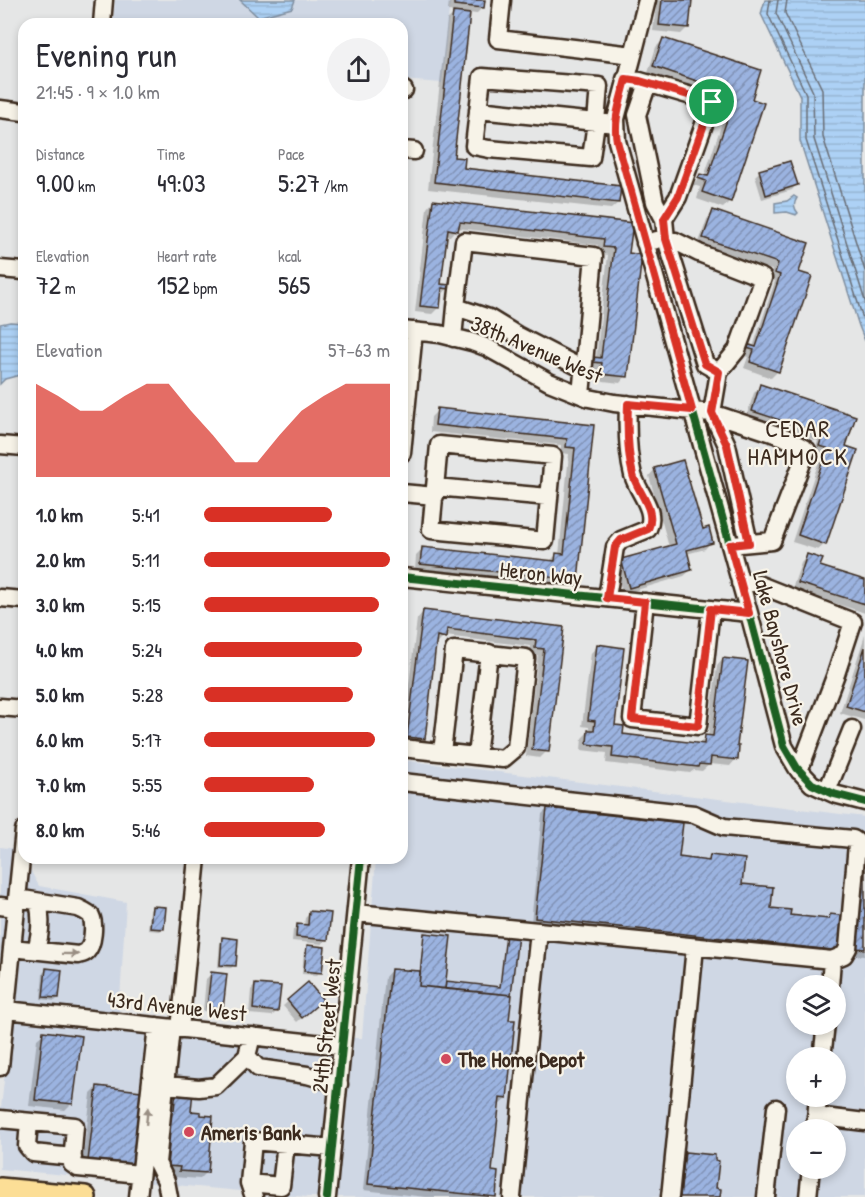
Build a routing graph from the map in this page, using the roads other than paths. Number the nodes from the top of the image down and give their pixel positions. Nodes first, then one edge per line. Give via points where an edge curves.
1 (104, 0) edge
2 (502, 0) edge
3 (647, 0) edge
4 (102, 18) edge
5 (633, 55) junction
6 (626, 79) junction
7 (648, 83) junction
8 (0, 109) edge
9 (478, 110) junction
10 (18, 111) edge
11 (596, 122) junction
12 (616, 124) junction
13 (664, 219) junction
14 (666, 239) junction
15 (645, 243) junction
16 (0, 269) edge
17 (18, 271) edge
18 (456, 307) junction
19 (408, 331) edge
20 (453, 338) junction
21 (583, 369) junction
22 (719, 372) junction
23 (581, 395) junction
24 (628, 404) junction
25 (692, 410) junction
26 (712, 413) junction
27 (0, 445) edge
28 (18, 446) edge
29 (435, 491) junction
30 (408, 493) edge
31 (549, 497) junction
32 (749, 543) junction
33 (730, 545) junction
34 (408, 578) edge
35 (740, 584) junction
36 (0, 598) edge
37 (607, 598) junction
38 (18, 600) edge
39 (645, 602) junction
40 (711, 609) junction
41 (749, 613) junction
42 (489, 654) junction
43 (0, 707) edge
44 (18, 708) edge
45 (852, 729) dead end
46 (408, 749) edge
47 (442, 752) junction
48 (477, 756) junction
49 (799, 771) junction
50 (408, 783) edge
51 (827, 791) junction
52 (865, 802) edge
53 (18, 864) edge
54 (196, 864) edge
55 (360, 864) edge
56 (38, 902) junction
57 (11, 904) edge
58 (356, 913) junction
59 (539, 931) junction
60 (8, 946) edge
61 (695, 946) junction
62 (36, 950) junction
63 (832, 960) junction
64 (5, 972) edge
65 (831, 975) edge
66 (6, 1010) junction
67 (169, 1028) junction
68 (252, 1036) junction
69 (342, 1046) junction
70 (1, 1056) edge
71 (247, 1056) junction
72 (339, 1083) junction
73 (166, 1085) junction
74 (776, 1108) dead end
75 (0, 1119) edge
76 (29, 1122) junction
77 (846, 1122) edge
78 (865, 1122) edge
79 (286, 1143) junction
80 (332, 1148) junction
81 (72, 1157) junction
82 (140, 1174) junction
83 (810, 1179) edge
84 (0, 1189) edge
85 (251, 1190) edge
86 (85, 1197) edge
87 (138, 1197) edge
88 (169, 1197) edge
89 (327, 1197) edge
90 (512, 1197) edge
91 (670, 1197) edge
92 (766, 1197) edge
93 (808, 1197) edge

1 - 4 street
2 - 5 street via 498,39
3 - 5 street, Lake Bayshore Drive
5 - 6 street, Lake Bayshore Drive
6 - 7 street
6 - 12 street, Lake Bayshore Drive
7 - 13 street via 637,116 655,202
7 - 13 street via 712,102 678,197
8 - 10 street
9 - 11 street
9 - 11 street via 482,77 599,86
9 - 11 street via 474,146 489,150 591,158
11 - 12 street
12 - 15 street, Lake Bayshore Drive via 617,141
13 - 14 street
14 - 15 street
14 - 22 street via 705,364
14 - 22 street via 763,278 736,350
15 - 25 street, Lake Bayshore Drive
16 - 17 street
18 - 20 street
18 - 21 street via 489,318
18 - 21 street via 464,241 594,256
19 - 20 street, 38th Avenue West
20 - 23 street, 38th Avenue West via 488,348
21 - 23 street
22 - 26 street
23 - 24 street, 38th Avenue West
24 - 25 street, 38th Avenue West
24 - 37 street via 626,435 634,477 650,511 651,523 648,529 621,540 615,547
25 - 26 street, 38th Avenue West
25 - 33 street, Lake Bayshore Drive
26 - 32 street via 727,445
26 - 32 street, 38th Avenue West via 784,437 807,450 772,541
27 - 28 street
29 - 30 street
29 - 31 street
29 - 31 street via 431,530 545,541
29 - 31 street via 440,445 553,456
32 - 33 street
33 - 35 street, Lake Bayshore Drive
34 - 37 street, Heron Way
35 - 41 street, Lake Bayshore Drive
35 - 49 street via 755,583 853,622
36 - 38 street
37 - 39 street, Heron Way
39 - 40 street, Heron Way
39 - 40 street via 632,719 698,726
40 - 41 street, Heron Way
41 - 49 street, Lake Bayshore Drive via 784,746
42 - 47 street via 454,650
42 - 48 street
42 - 48 street via 526,658 516,748 503,759
43 - 44 street
45 - 51 street
46 - 47 street
47 - 48 street
49 - 51 street, Lake Bayshore Drive via 812,784
50 - 63 street via 694,814 724,827 853,839 857,844 848,948 844,955
51 - 52 street, Lake Bayshore Drive
53 - 57 street
54 - 67 street
55 - 58 street, 24th Street West
56 - 57 street
56 - 62 street via 41,925
62 -> 56 street via 85,953 90,948 93,925 91,917 78,908
57 - 60 street
58 - 59 street
58 - 69 street, 24th Street West
59 - 61 street
59 - 90 street
60 - 62 street
60 - 64 street
61 - 63 street
61 - 91 street
63 - 65 street
64 - 66 street
66 - 67 street, 43rd Avenue West
66 - 70 street
67 - 68 street, 43rd Avenue West
67 - 73 street
82 -> 67 street
68 - 69 street, 43rd Avenue West
68 - 71 street
69 - 72 street, 24th Street West
71 - 72 street via 258,1068
71 - 73 street via 216,1086
72 - 80 street, 24th Street West
73 - 88 street via 157,1163
74 - 92 street
75 - 76 street
76 - 81 street via 27,1146 33,1153
76 - 81 street via 75,1126
77 - 78 street
79 - 80 street
79 - 85 street via 281,1186
79 - 85 street via 253,1141
80 - 89 street, 24th Street West
81 - 82 street via 72,1164 78,1168
82 - 87 street
83 - 93 street
84 - 86 main road

